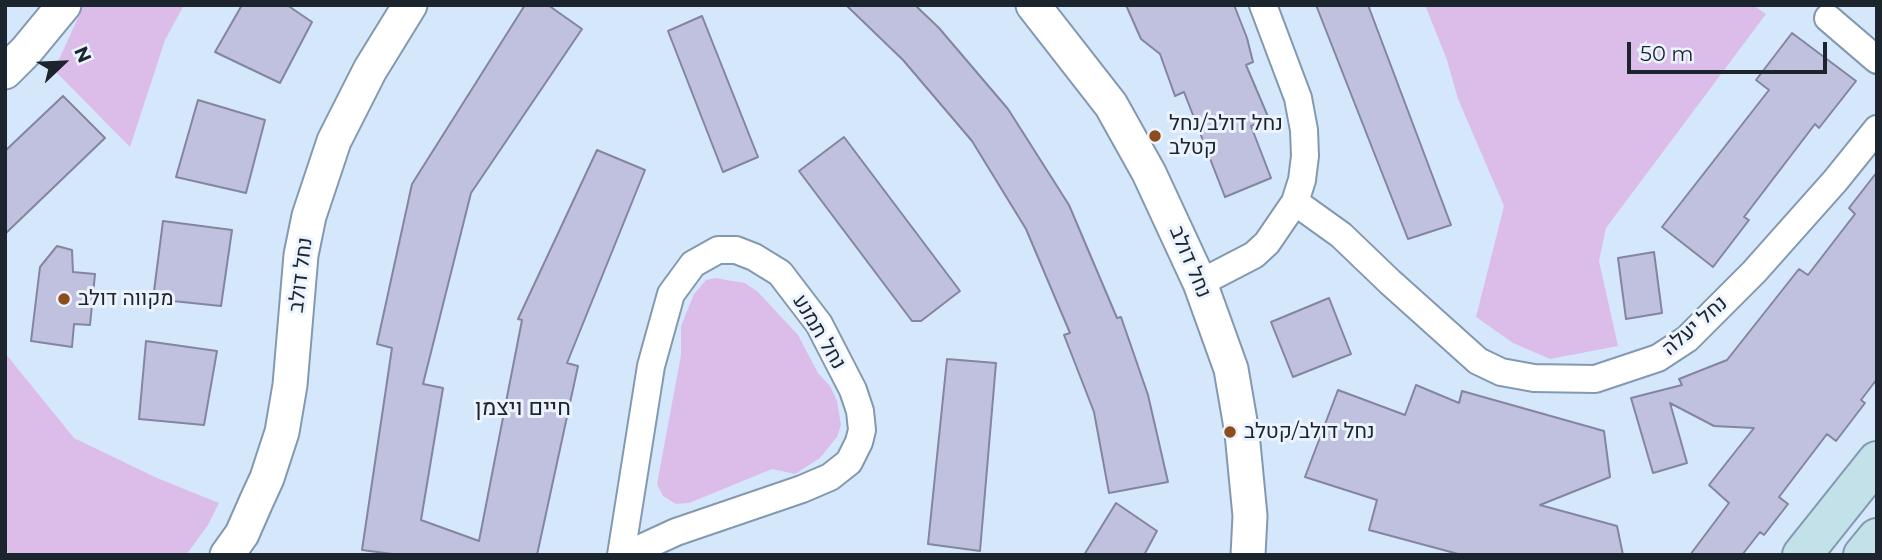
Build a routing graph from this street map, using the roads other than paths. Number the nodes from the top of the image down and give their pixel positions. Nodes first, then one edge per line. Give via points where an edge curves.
1 (64, 5) edge
2 (410, 5) edge
3 (1033, 5) edge
4 (1263, 5) edge
5 (1828, 18) dead end
6 (1877, 60) edge
7 (5, 72) edge
8 (1877, 129) edge
9 (1296, 202) junction
10 (1200, 283) junction
11 (1877, 461) edge
12 (629, 496) junction
13 (676, 532) junction
14 (1877, 538) edge
15 (227, 555) edge
16 (623, 555) edge
17 (1248, 555) edge
18 (1802, 555) edge
19 (1863, 555) edge

1 - 7 street
2 - 15 street, נחל דולב via 334,141 309,216 282,432 242,534
3 - 10 street, נחל דולב via 1111,106 1149,173
4 - 9 street via 1298,99 1304,130 1305,156
5 - 6 street
8 - 9 street, נחל יעלה via 1754,272 1687,339 1658,358 1595,379 1534,378 1501,372 1479,361 1341,235
9 - 10 street via 1254,255
10 - 17 street, נחל דולב via 1231,369 1250,516
11 - 18 main road
12 - 13 street via 637,521
12 - 13 street, נחל תמנע via 651,366 671,294 693,264 718,250 754,257 780,273 819,324 853,390 860,411 859,442 849,462 830,477
12 - 16 street, נחל תמנע
13 - 16 street, נחל תמנע
14 - 19 main road

